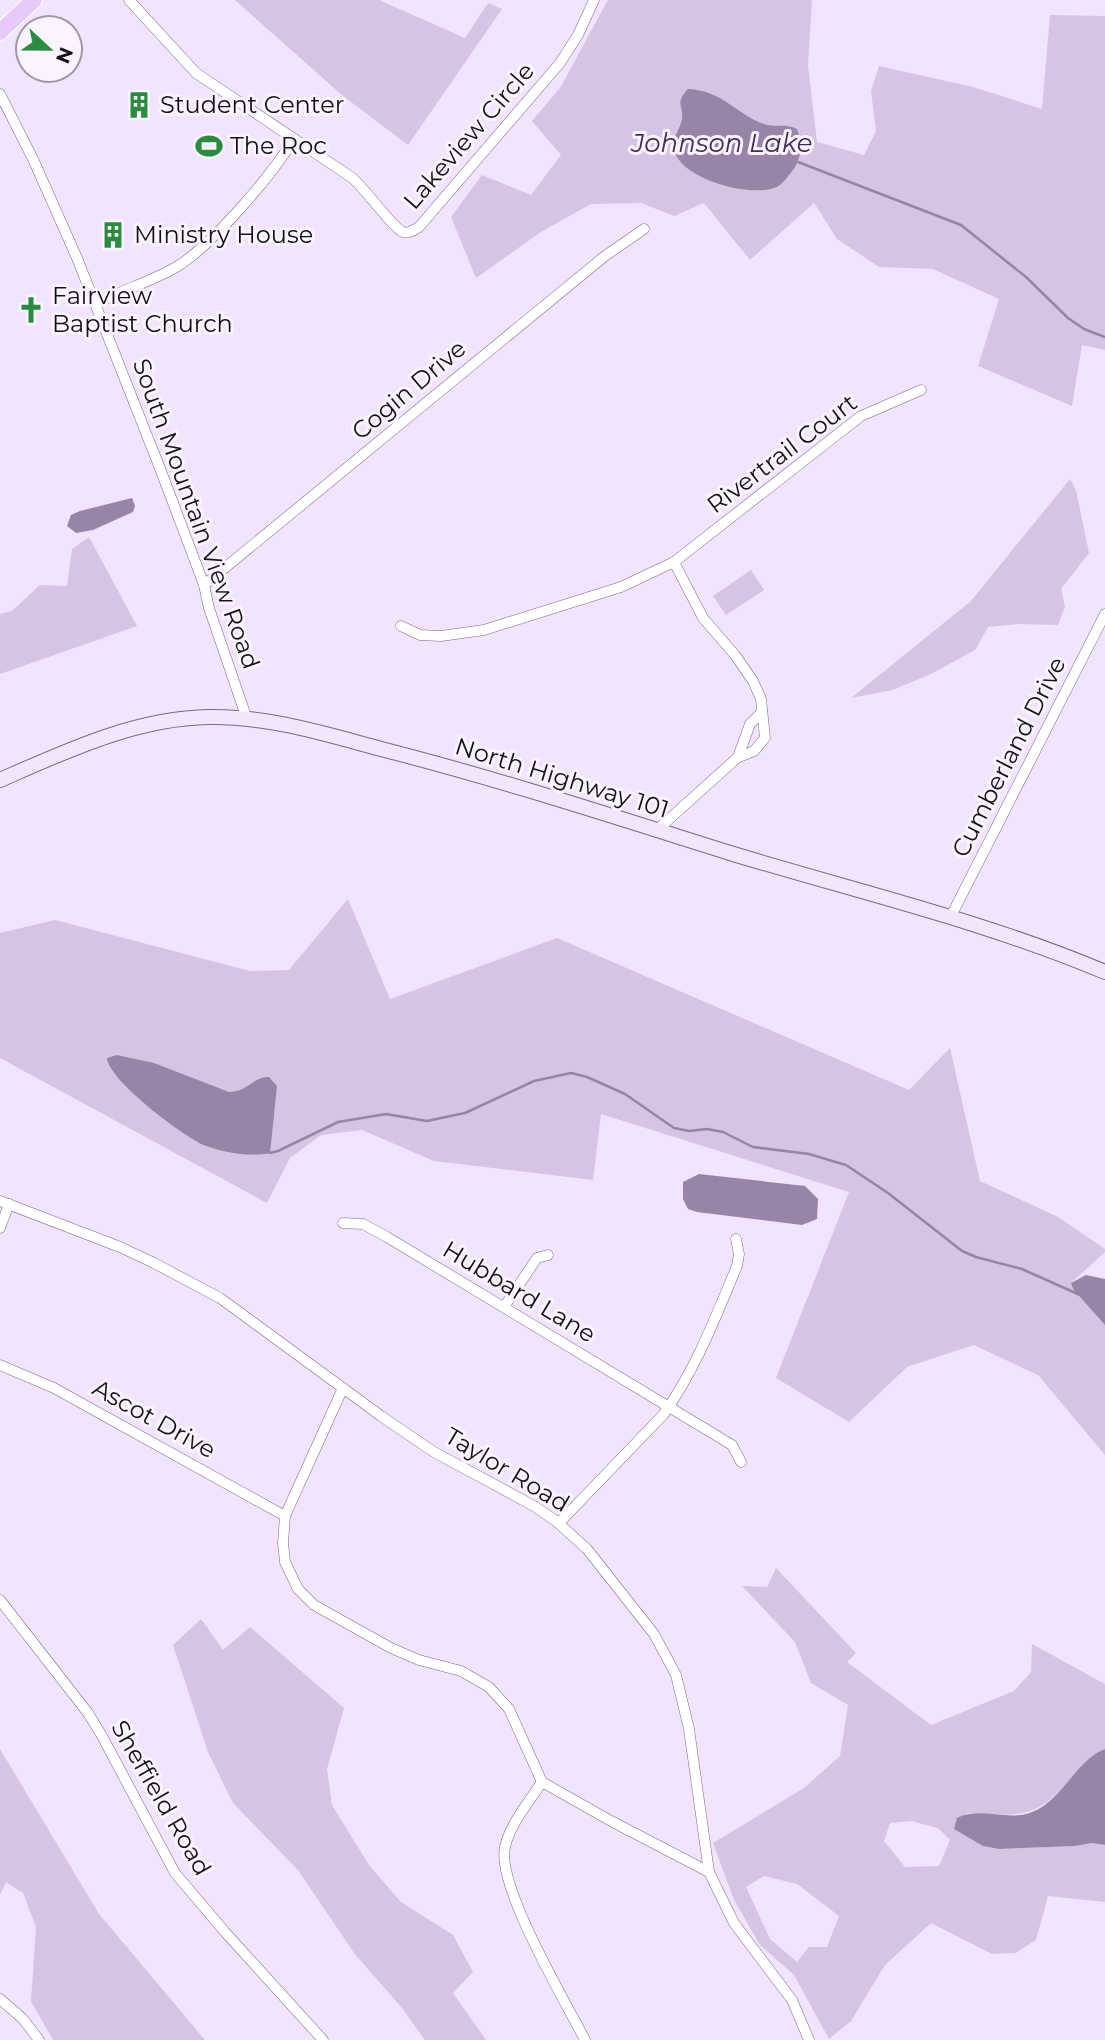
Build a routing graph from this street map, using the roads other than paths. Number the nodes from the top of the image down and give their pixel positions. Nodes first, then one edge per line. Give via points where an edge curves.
1 (34, 0) edge
2 (129, 0) edge
3 (594, 0) edge
4 (0, 32) edge
5 (0, 94) edge
6 (294, 139) junction
7 (644, 229) dead end
8 (96, 304) junction
9 (921, 390) dead end
10 (674, 562) junction
11 (204, 585) junction
12 (1105, 614) edge
13 (401, 626) dead end
14 (762, 712) junction
15 (247, 719) junction
16 (737, 758) junction
17 (0, 780) edge
18 (657, 830) junction
19 (950, 918) junction
20 (1105, 971) edge
21 (4, 1202) edge
22 (343, 1223) dead end
23 (0, 1228) edge
24 (736, 1239) dead end
25 (548, 1255) dead end
26 (504, 1307) junction
27 (0, 1366) edge
28 (343, 1388) junction
29 (669, 1406) junction
30 (741, 1462) dead end
31 (285, 1516) junction
32 (559, 1523) junction
33 (0, 1600) edge
34 (542, 1782) junction
35 (709, 1872) junction
36 (0, 1999) edge
37 (39, 2040) edge
38 (323, 2040) edge
39 (585, 2040) edge
40 (808, 2040) edge

1 - 4 main road
2 - 6 street, Lakeview Circle via 196,73
3 - 6 street, Lakeview Circle via 560,63 413,231 400,231 360,184
5 - 8 street, South Mountain View Road
6 - 8 street via 265,178 192,256 170,271
7 - 11 street, Cogin Drive
8 - 11 street, South Mountain View Road
9 - 10 street, Rivertrail Court via 861,416
10 - 13 street, Rivertrail Court via 621,587 484,630 420,635
10 - 14 street via 702,618 753,681
11 - 15 street, South Mountain View Road
12 - 19 street, Cumberland Drive
14 - 16 street via 750,724
14 - 16 street via 765,738 754,751
15 - 17 main road, North Highway 101 via 168,720 89,742
15 - 18 main road, North Highway 101 via 296,727 479,775
16 - 18 street
18 - 19 main road, North Highway 101
19 - 20 main road, North Highway 101 via 1035,943
21 - 23 street
21 - 28 street, Taylor Road via 120,1247 191,1281 244,1314
22 - 26 street, Hubbard Lane via 363,1224
24 - 29 street via 737,1266 697,1360
25 - 26 street via 537,1258
26 - 29 street, Hubbard Lane
27 - 31 street, Ascot Drive via 54,1388
28 - 31 street
28 - 32 street, Taylor Road via 434,1452
29 - 30 street, Hubbard Lane via 732,1445
29 - 32 street
31 - 34 street via 285,1562 304,1597 391,1648 461,1671 489,1687 509,1709
32 - 35 street, Taylor Road via 587,1549 639,1613 676,1675 689,1729
33 - 38 street, Sheffield Road via 103,1736 175,1873
34 - 35 street
34 - 39 street via 507,1839 504,1866 516,1904
35 - 40 street, Taylor Road via 734,1923 792,2000
36 - 37 street

